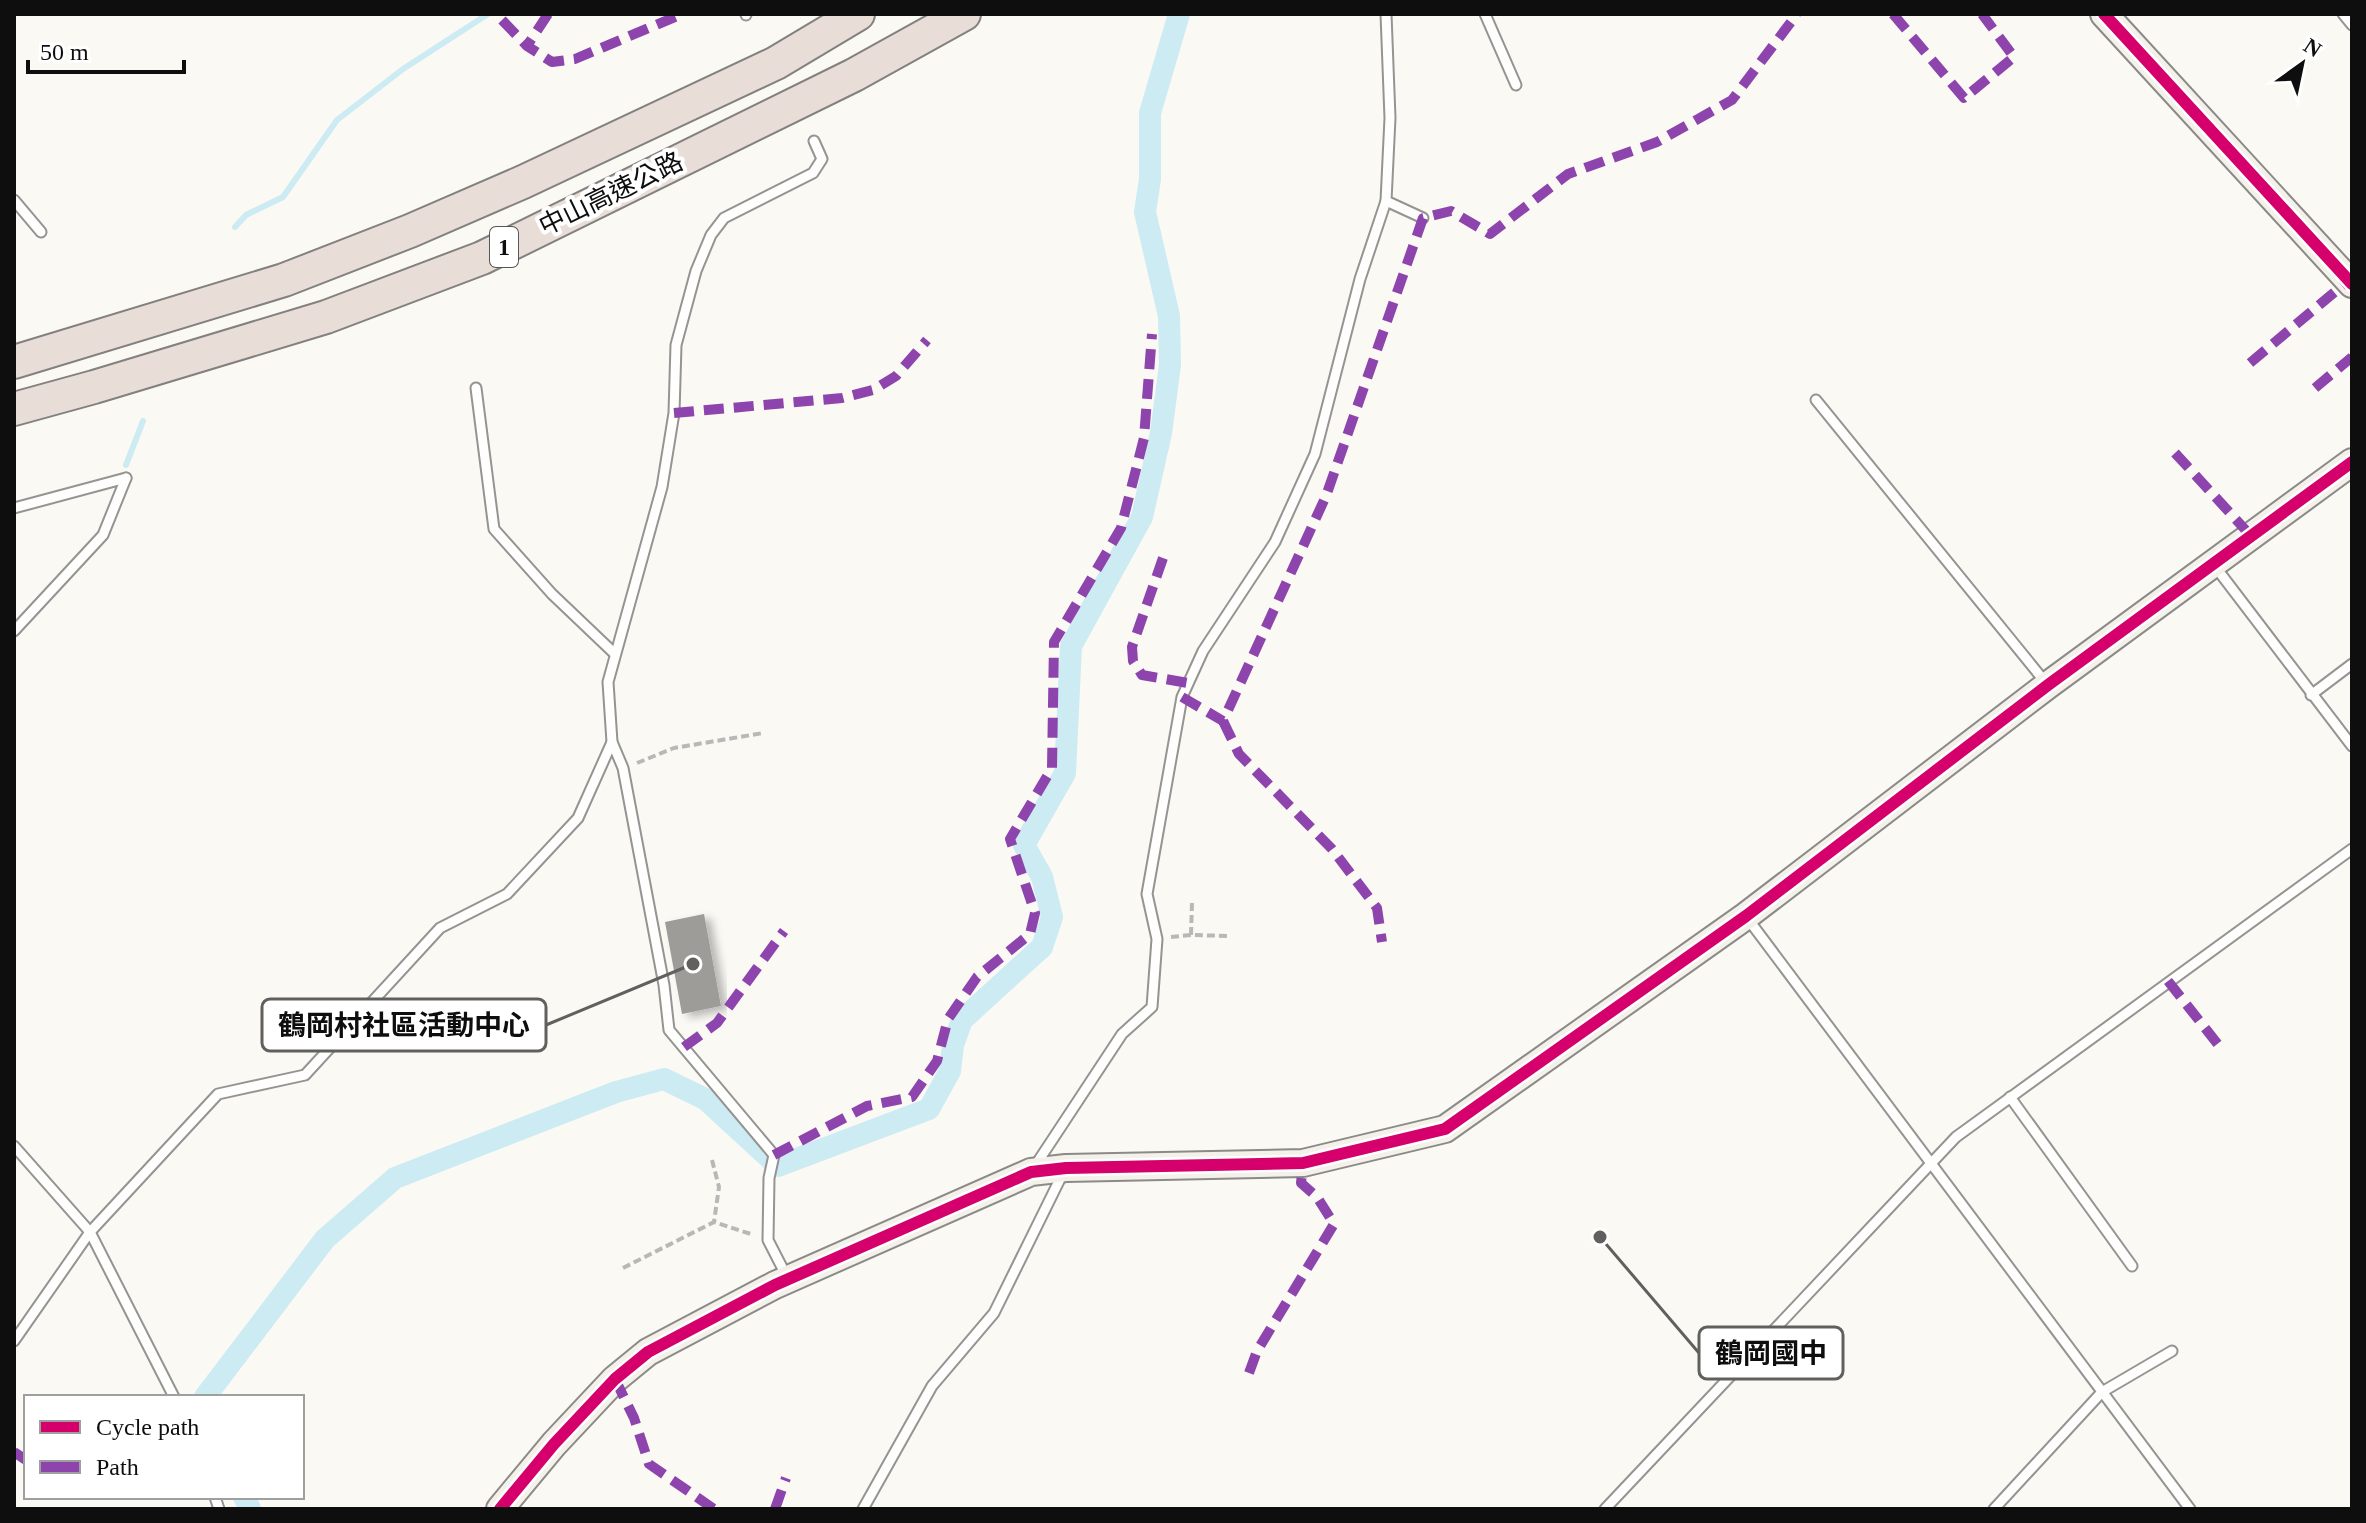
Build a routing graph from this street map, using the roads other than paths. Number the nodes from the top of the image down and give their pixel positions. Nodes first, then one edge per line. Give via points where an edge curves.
1 (858, 14) edge
2 (964, 14) edge
3 (1386, 14) edge
4 (1485, 14) edge
5 (2104, 14) edge
6 (2343, 14) edge
7 (2352, 25) edge
8 (1516, 85) dead end
9 (814, 141) dead end
10 (14, 200) edge
11 (1386, 201) junction
12 (1423, 218) dead end
13 (41, 232) dead end
14 (2352, 284) edge
15 (14, 362) edge
16 (476, 388) dead end
17 (1816, 400) dead end
18 (14, 409) edge
19 (2352, 462) edge
20 (14, 508) edge
21 (2214, 565) junction
22 (14, 631) edge
23 (615, 654) junction
24 (2352, 664) edge
25 (2048, 685) junction
26 (2311, 695) junction
27 (612, 742) junction
28 (2352, 746) edge
29 (2352, 849) edge
30 (1746, 916) junction
31 (2010, 1097) junction
32 (14, 1146) edge
33 (1931, 1163) junction
34 (1066, 1168) junction
35 (1031, 1172) junction
36 (90, 1232) junction
37 (2132, 1266) dead end
38 (788, 1279) junction
39 (14, 1341) edge
40 (2172, 1351) dead end
41 (2102, 1392) junction
42 (173, 1395) edge
43 (500, 1509) edge
44 (863, 1509) edge
45 (1605, 1509) edge
46 (1994, 1509) edge
47 (2190, 1509) edge

1 - 15 highway, 中山高速公路 / 1 via 776,63 410,231 284,280
2 - 18 highway, 中山高速公路 / 1 via 854,75 482,258 326,317
3 - 11 lane
4 - 8 lane
5 - 14 street
6 - 7 lane
9 - 23 lane via 822,159 813,173 724,218 696,271 676,345 674,413 662,487
10 - 13 lane
11 - 12 lane
11 - 35 lane via 1315,454 1275,542 1203,651 1182,697 1147,894 1157,939 1152,1007 1122,1034
16 - 23 lane via 494,529
17 - 25 lane
19 - 21 street
20 - 22 lane via 126,478 103,535
21 - 25 street
21 - 26 lane
23 - 27 lane via 608,682
24 - 26 lane
25 - 30 street
26 - 28 lane
27 - 36 lane via 578,818 507,894 440,928 305,1075 218,1094
27 - 38 lane via 623,768 669,1030 774,1155 768,1240
29 - 31 lane
30 - 33 lane
30 - 34 street via 1445,1129 1303,1163
31 - 33 lane
31 - 37 lane
32 - 36 lane
33 - 41 lane
33 - 45 lane
34 - 35 street
34 - 44 lane via 994,1313 932,1386
35 - 38 street
36 - 39 lane
36 - 42 lane
38 - 43 street via 648,1352 615,1379
40 - 41 lane
41 - 46 lane
41 - 47 lane

